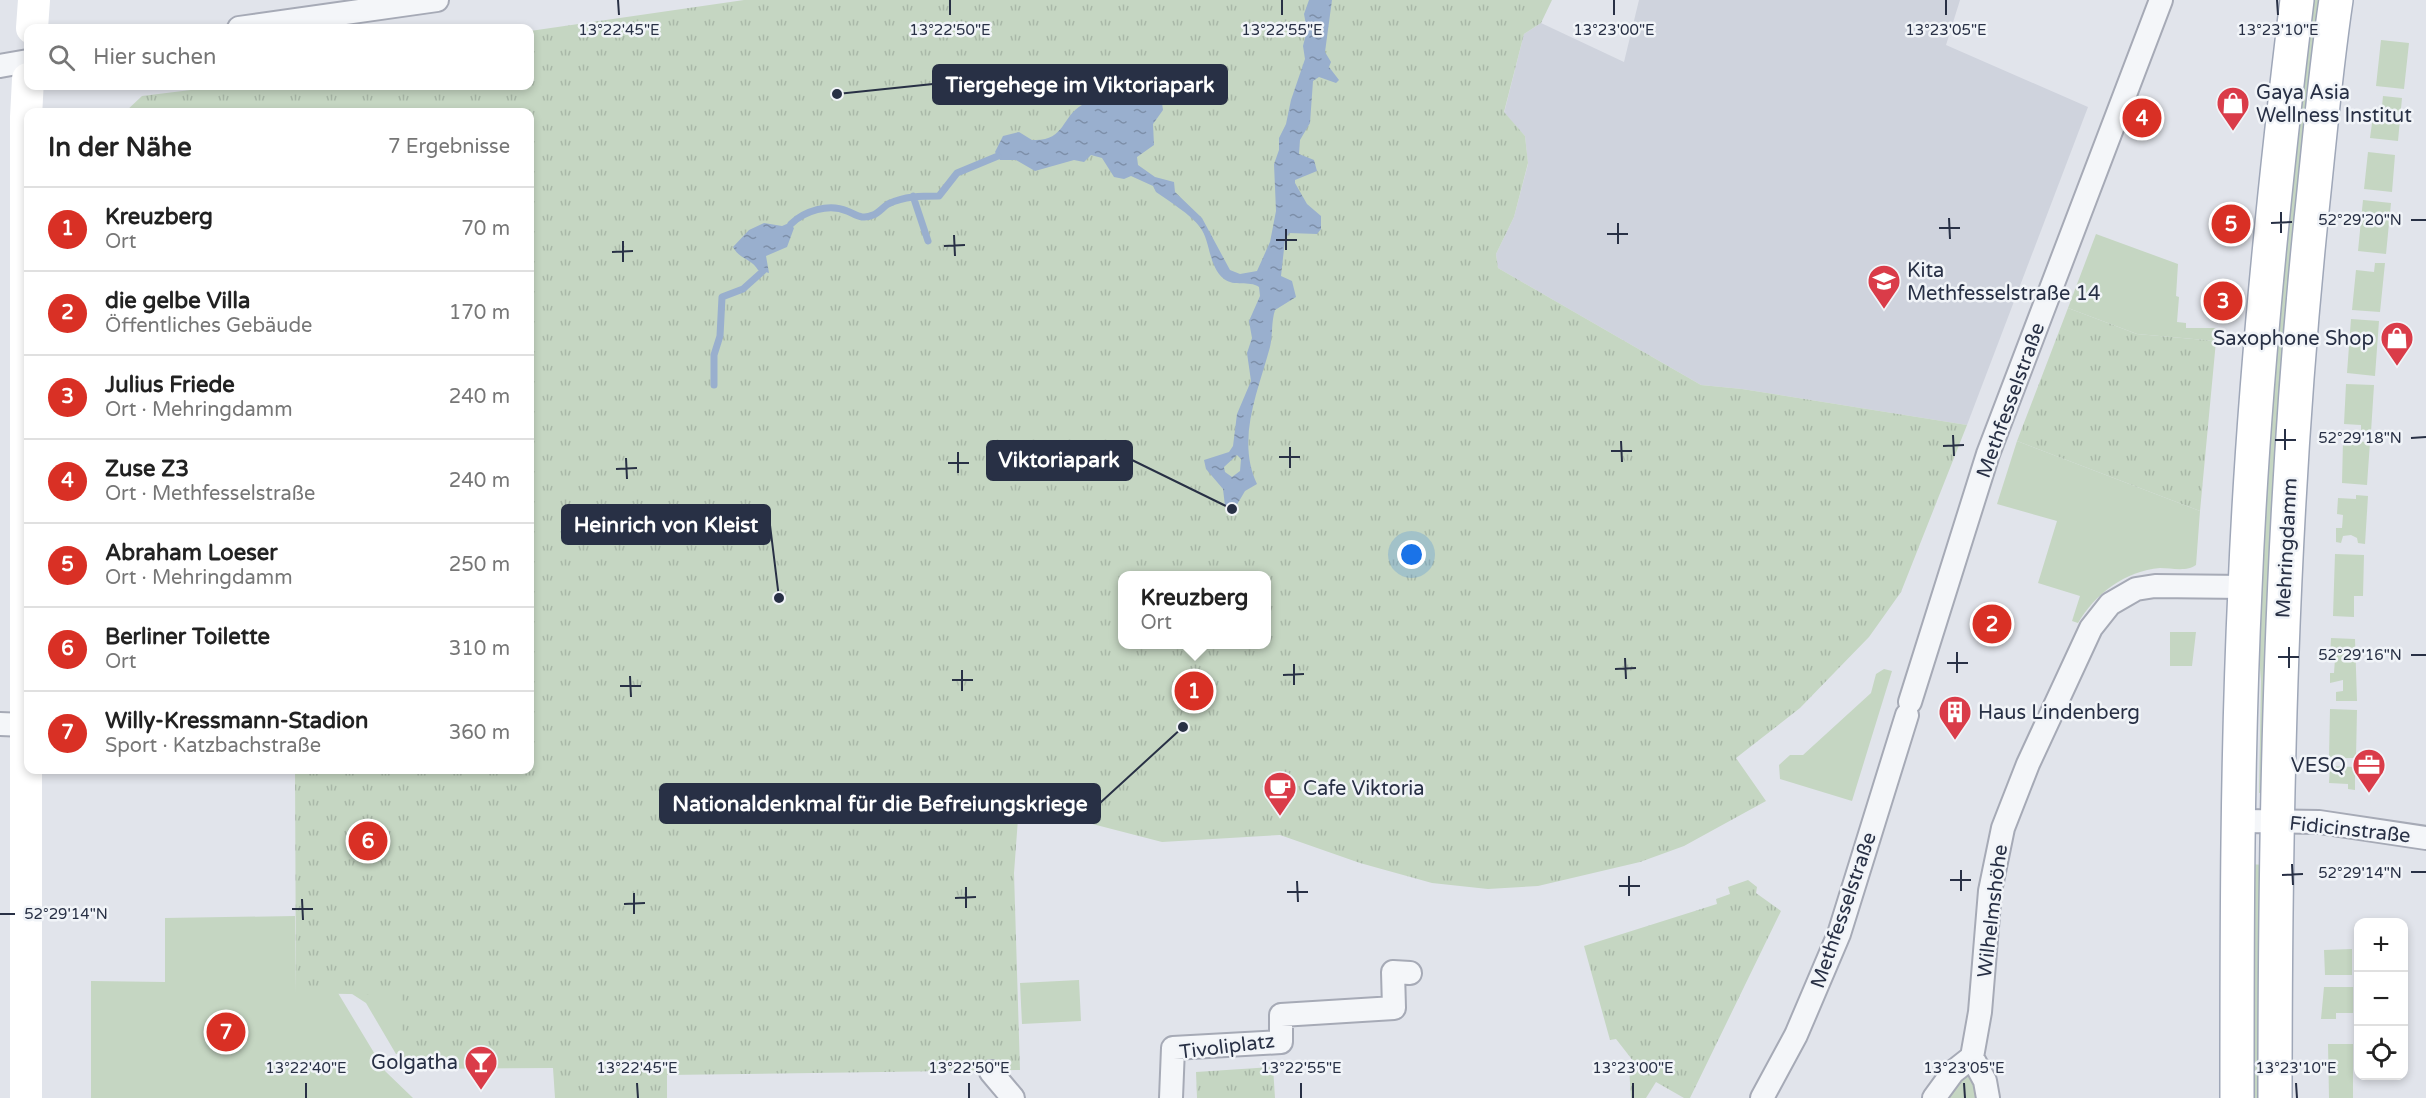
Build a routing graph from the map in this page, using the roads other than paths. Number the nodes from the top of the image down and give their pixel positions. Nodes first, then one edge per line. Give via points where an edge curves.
1 (34, 0) edge
2 (437, 0) edge
3 (2161, 0) edge
4 (2298, 0) edge
5 (2336, 0) edge
6 (32, 24) edge
7 (267, 24) edge
8 (24, 62) edge
9 (0, 66) edge
10 (27, 90) edge
11 (26, 108) edge
12 (24, 211) edge
13 (2245, 586) junction
14 (13, 725) edge
15 (2237, 821) junction
16 (2276, 822) junction
17 (2426, 838) edge
18 (1410, 973) dead end
19 (1972, 1057) junction
20 (992, 1072) dead end
21 (26, 1098) edge
22 (1013, 1098) edge
23 (1171, 1098) edge
24 (1762, 1098) edge
25 (1934, 1098) edge
26 (1988, 1098) edge
27 (2236, 1098) edge
28 (2275, 1098) edge

1 - 6 main road
2 - 7 street
3 - 24 street, Methfesselstraße via 1988,454 1839,934 1796,1035
4 - 13 main road, Mehringdamm via 2266,283
5 - 16 main road, Mehringdamm via 2298,356 2281,631
8 - 9 street
10 - 11 main road
12 - 14 main road
13 - 15 main road, Mehringdamm
13 - 19 street, Wilhelmshöhe via 2136,589 2110,604 2091,628 2003,828 1990,891 1980,1012
14 - 21 main road
15 - 16 street, Fidicinstraße
15 - 27 main road, Mehringdamm
16 - 17 street, Fidicinstraße via 2319,822
16 - 28 main road, Mehringdamm
18 - 23 street, Tivoliplatz via 1393,972 1394,1008 1281,1015 1281,1042 1173,1048
19 - 25 street via 1953,1072
19 - 26 street via 1985,1081
20 - 22 street

